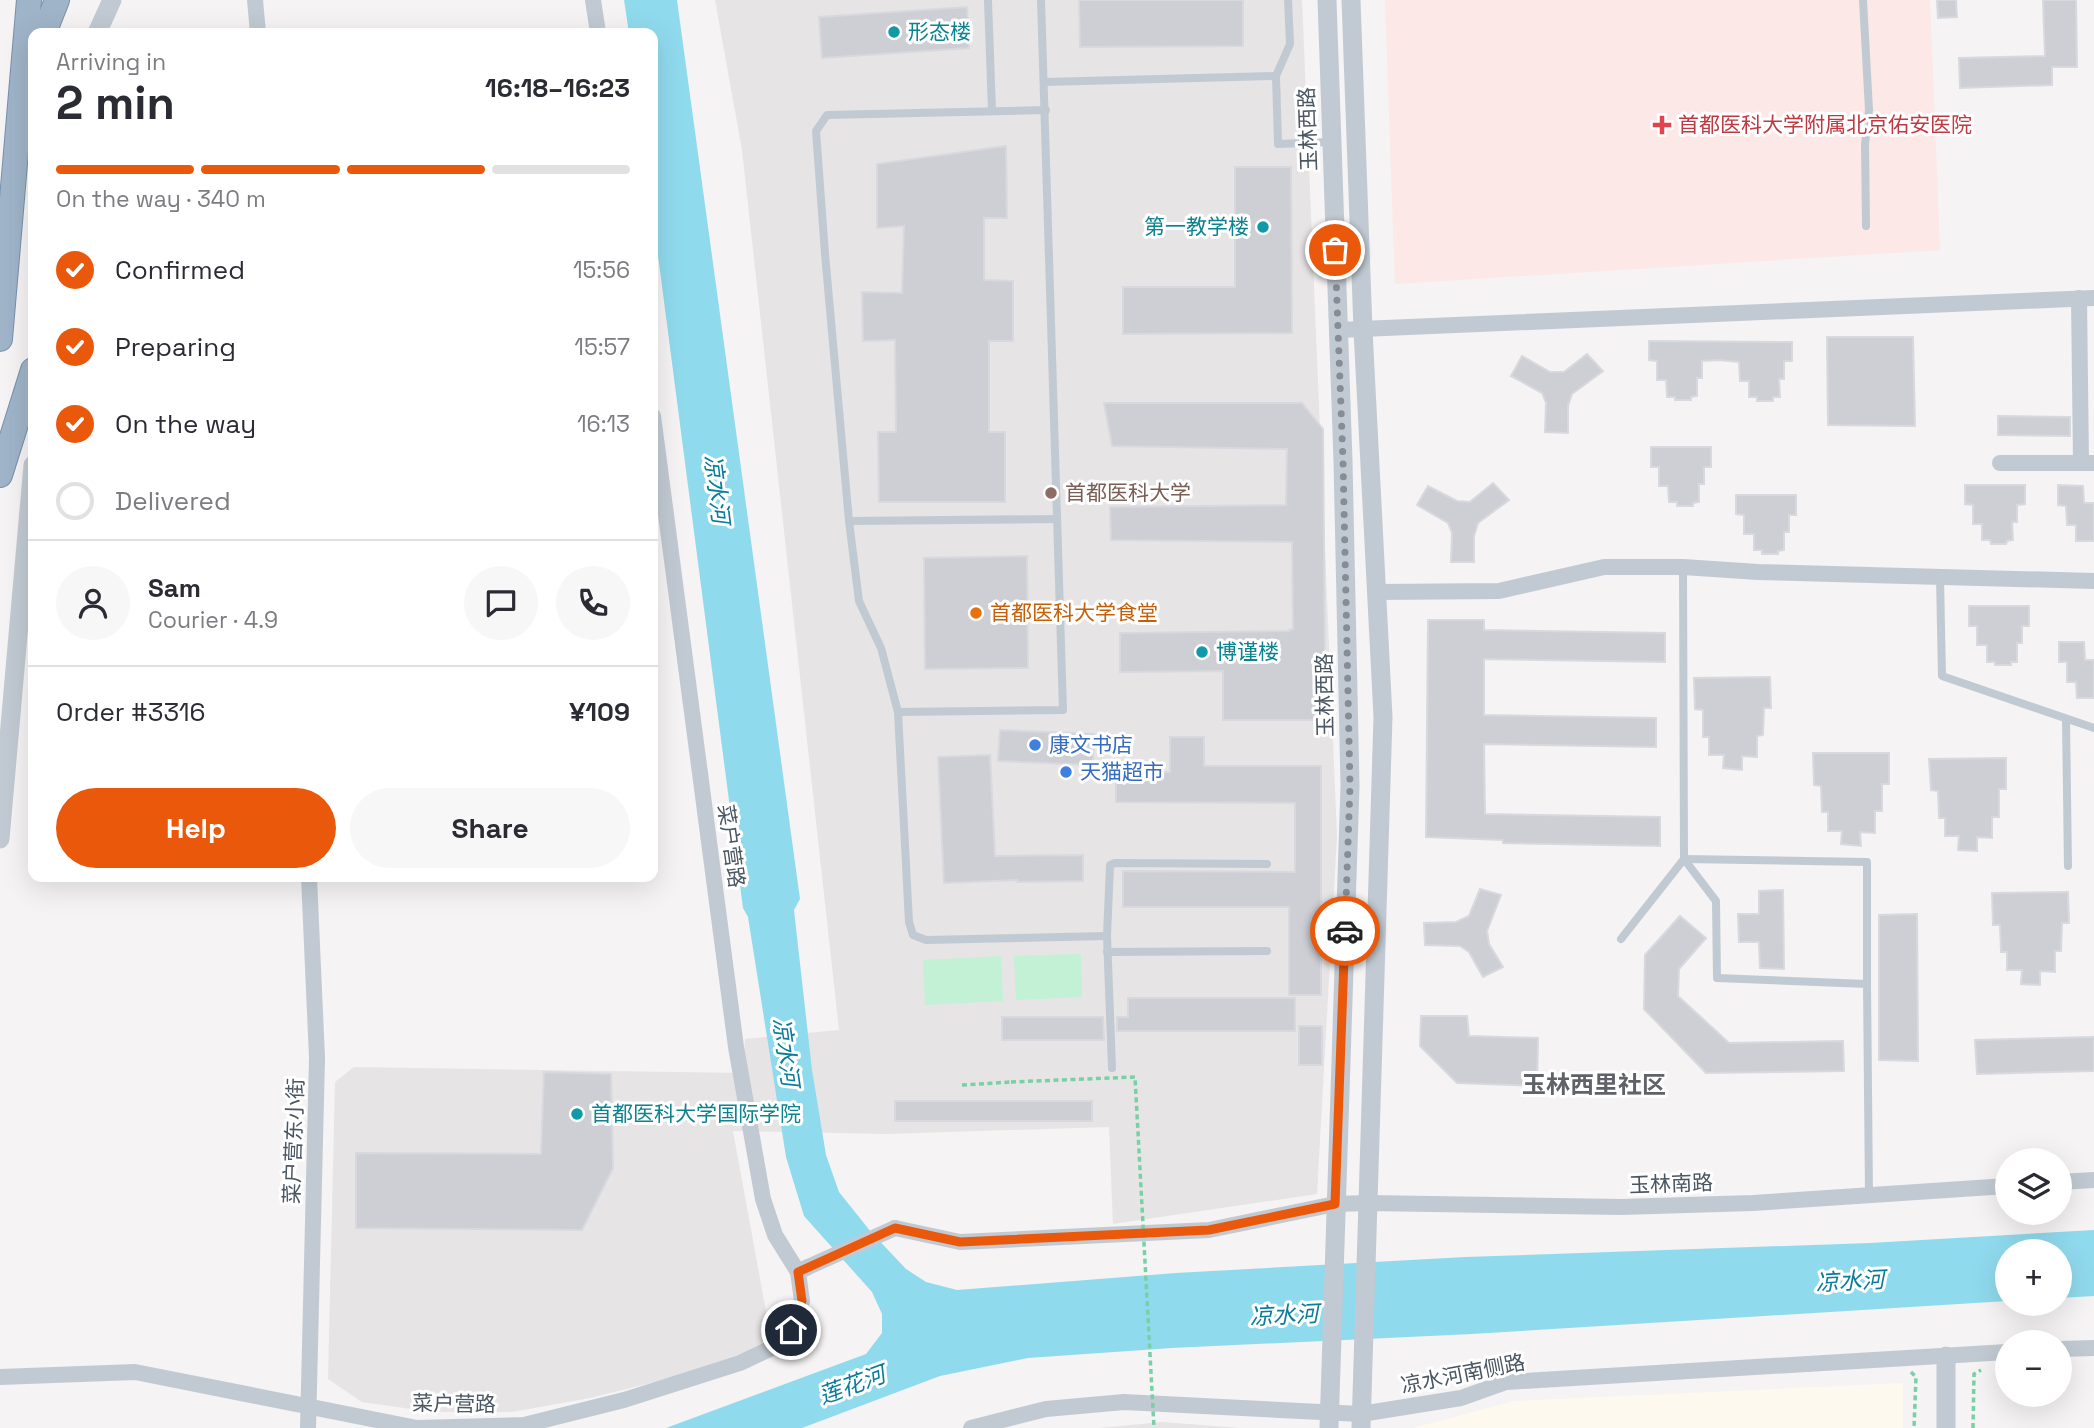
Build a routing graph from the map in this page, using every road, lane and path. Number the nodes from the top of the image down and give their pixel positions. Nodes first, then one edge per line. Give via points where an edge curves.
1 (29, 0) edge
2 (57, 0) edge
3 (112, 0) edge
4 (255, 0) edge
5 (593, 0) edge
6 (988, 0) edge
7 (1041, 0) edge
8 (1288, 0) edge
9 (1326, 0) edge
10 (1351, 0) edge
11 (1863, 0) edge
12 (46, 28) edge
13 (99, 28) edge
14 (258, 28) edge
15 (597, 28) edge
16 (1276, 76) junction
17 (1045, 82) junction
18 (28, 105) edge
19 (1046, 110) junction
20 (992, 111) junction
21 (16, 138) junction
22 (1331, 142) junction
23 (1866, 226) dead end
24 (2087, 298) edge
25 (1338, 330) junction
26 (1363, 330) junction
27 (0, 339) edge
28 (28, 386) edge
29 (658, 454) edge
30 (2000, 463) dead end
31 (2087, 463) edge
32 (0, 475) edge
33 (1057, 519) junction
34 (849, 521) junction
35 (28, 523) edge
36 (1683, 567) junction
37 (1940, 577) junction
38 (2094, 581) edge
39 (1378, 592) junction
40 (898, 712) junction
41 (2066, 719) junction
42 (2094, 728) edge
43 (0, 839) edge
44 (1684, 859) junction
45 (1267, 864) dead end
46 (2068, 866) dead end
47 (309, 882) edge
48 (1107, 936) junction
49 (1620, 939) dead end
50 (1267, 951) dead end
51 (1107, 953) junction
52 (1867, 984) junction
53 (1112, 1069) dead end
54 (961, 1085) dead end
55 (2094, 1180) edge
56 (2072, 1181) edge
57 (1995, 1187) edge
58 (1869, 1195) junction
59 (1368, 1203) junction
60 (1335, 1204) junction
61 (803, 1270) junction
62 (2094, 1348) edge
63 (2072, 1349) edge
64 (1995, 1353) edge
65 (1946, 1356) junction
66 (1982, 1370) dead end
67 (0, 1377) edge
68 (308, 1406) junction
69 (1329, 1420) edge
70 (1361, 1421) edge
71 (987, 1425) edge
72 (309, 1428) edge
73 (971, 1428) edge
74 (1154, 1428) edge
75 (1946, 1428) edge
76 (1973, 1428) edge

1 - 21 highway
2 - 12 highway
3 - 13 street
4 - 14 street
5 - 15 street
6 - 20 lane
7 - 17 lane
8 - 16 lane via 1290,44
9 - 22 street, 玉林西路
10 - 26 street
11 - 23 lane via 1869,110
16 - 17 lane
16 - 22 lane via 1278,144
17 - 19 lane
18 - 21 highway
19 - 20 lane
19 - 33 lane
20 - 34 lane via 827,115 816,131
21 - 27 highway
22 - 25 street, 玉林西路
24 - 26 street
24 - 31 street
25 - 26 street
25 - 60 street, 玉林西路 via 1350,786
26 - 39 street
28 - 32 highway
29 - 61 street, 菜户营路 via 736,1047 764,1199 775,1235
30 - 31 street
33 - 34 lane
33 - 40 lane via 1063,710
34 - 40 lane via 859,601 881,648
35 - 43 street
36 - 37 street
36 - 39 street via 1604,567 1499,591
36 - 44 lane
37 - 38 street
37 - 41 lane via 1942,676
39 - 59 street via 1383,717
40 - 48 lane via 913,935 926,940
41 - 42 lane
41 - 46 lane
44 - 49 lane
44 - 52 lane via 1716,901 1717,978
44 - 52 lane via 1867,862
45 - 48 lane via 1110,865
47 - 68 street, 菜户营东小街 via 317,1058
48 - 51 lane
50 - 51 lane
51 - 53 lane
52 - 58 lane
54 - 74 path, bridge via 1135,1077
55 - 56 street
57 - 58 street, 玉林南路
58 - 59 street, 玉林南路 via 1621,1207
59 - 60 street, 玉林南路
59 - 70 street
60 - 61 street, 玉林南路, bridge via 1209,1230 960,1242 895,1228
60 - 69 street, 玉林西路
61 - 68 street, 菜户营路 via 802,1301 791,1330 776,1346 740,1363 624,1400 524,1425 417,1428
62 - 63 street
64 - 65 street, 凉水河南侧路
65 - 70 street, 凉水河南侧路 via 1506,1382 1461,1398
65 - 75 street
66 - 76 path via 1974,1374
67 - 68 street, 菜户营路 via 135,1372
68 - 72 street, 菜户营东小街
69 - 70 street, 凉水河南侧路
69 - 71 street, 凉水河南侧路 via 1124,1402 1046,1409
71 - 73 street, 凉水河南侧路

